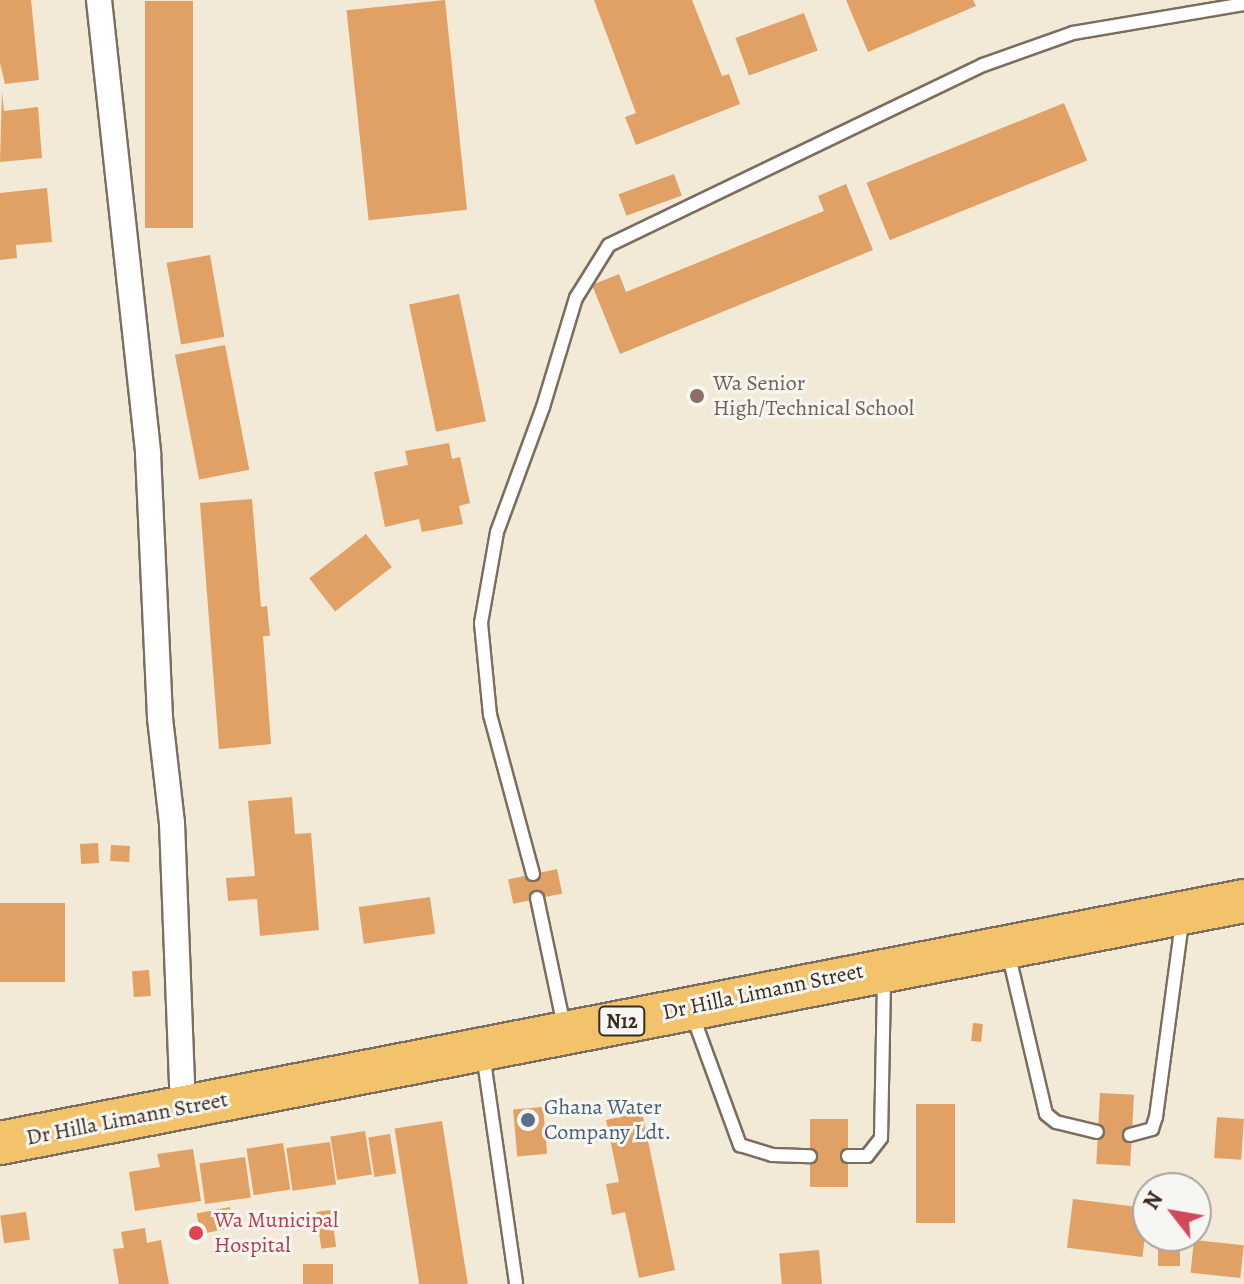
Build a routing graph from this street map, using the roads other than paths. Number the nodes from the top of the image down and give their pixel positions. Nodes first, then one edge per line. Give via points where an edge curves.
1 (99, 0) edge
2 (1244, 4) edge
3 (533, 874) dead end
4 (537, 898) dead end
5 (1244, 901) edge
6 (1183, 915) junction
7 (1008, 949) junction
8 (884, 967) junction
9 (690, 1007) junction
10 (565, 1033) junction
11 (482, 1048) junction
12 (183, 1109) junction
13 (1097, 1132) dead end
14 (1130, 1135) dead end
15 (0, 1143) edge
16 (810, 1156) dead end
17 (848, 1156) dead end
18 (516, 1284) edge

1 - 12 street via 148,453 160,718 172,823
2 - 3 lane via 1073,33 983,65 609,245 576,298 497,532 481,623 490,715
4 - 10 lane
5 - 6 highway, Dr Hilla Limann Street / N12
6 - 7 highway, Dr Hilla Limann Street / N12
6 - 14 lane via 1156,1117 1152,1129
7 - 8 highway, Dr Hilla Limann Street / N12
7 - 13 lane via 1046,1114 1056,1122
8 - 9 highway, Dr Hilla Limann Street / N12
8 - 17 lane via 881,1138 867,1156
9 - 10 highway, Dr Hilla Limann Street / N12
9 - 16 lane via 740,1145 759,1153
10 - 11 highway, Dr Hilla Limann Street / N12
11 - 12 highway, Dr Hilla Limann Street / N12
11 - 18 lane
12 - 15 highway, Dr Hilla Limann Street / N12

